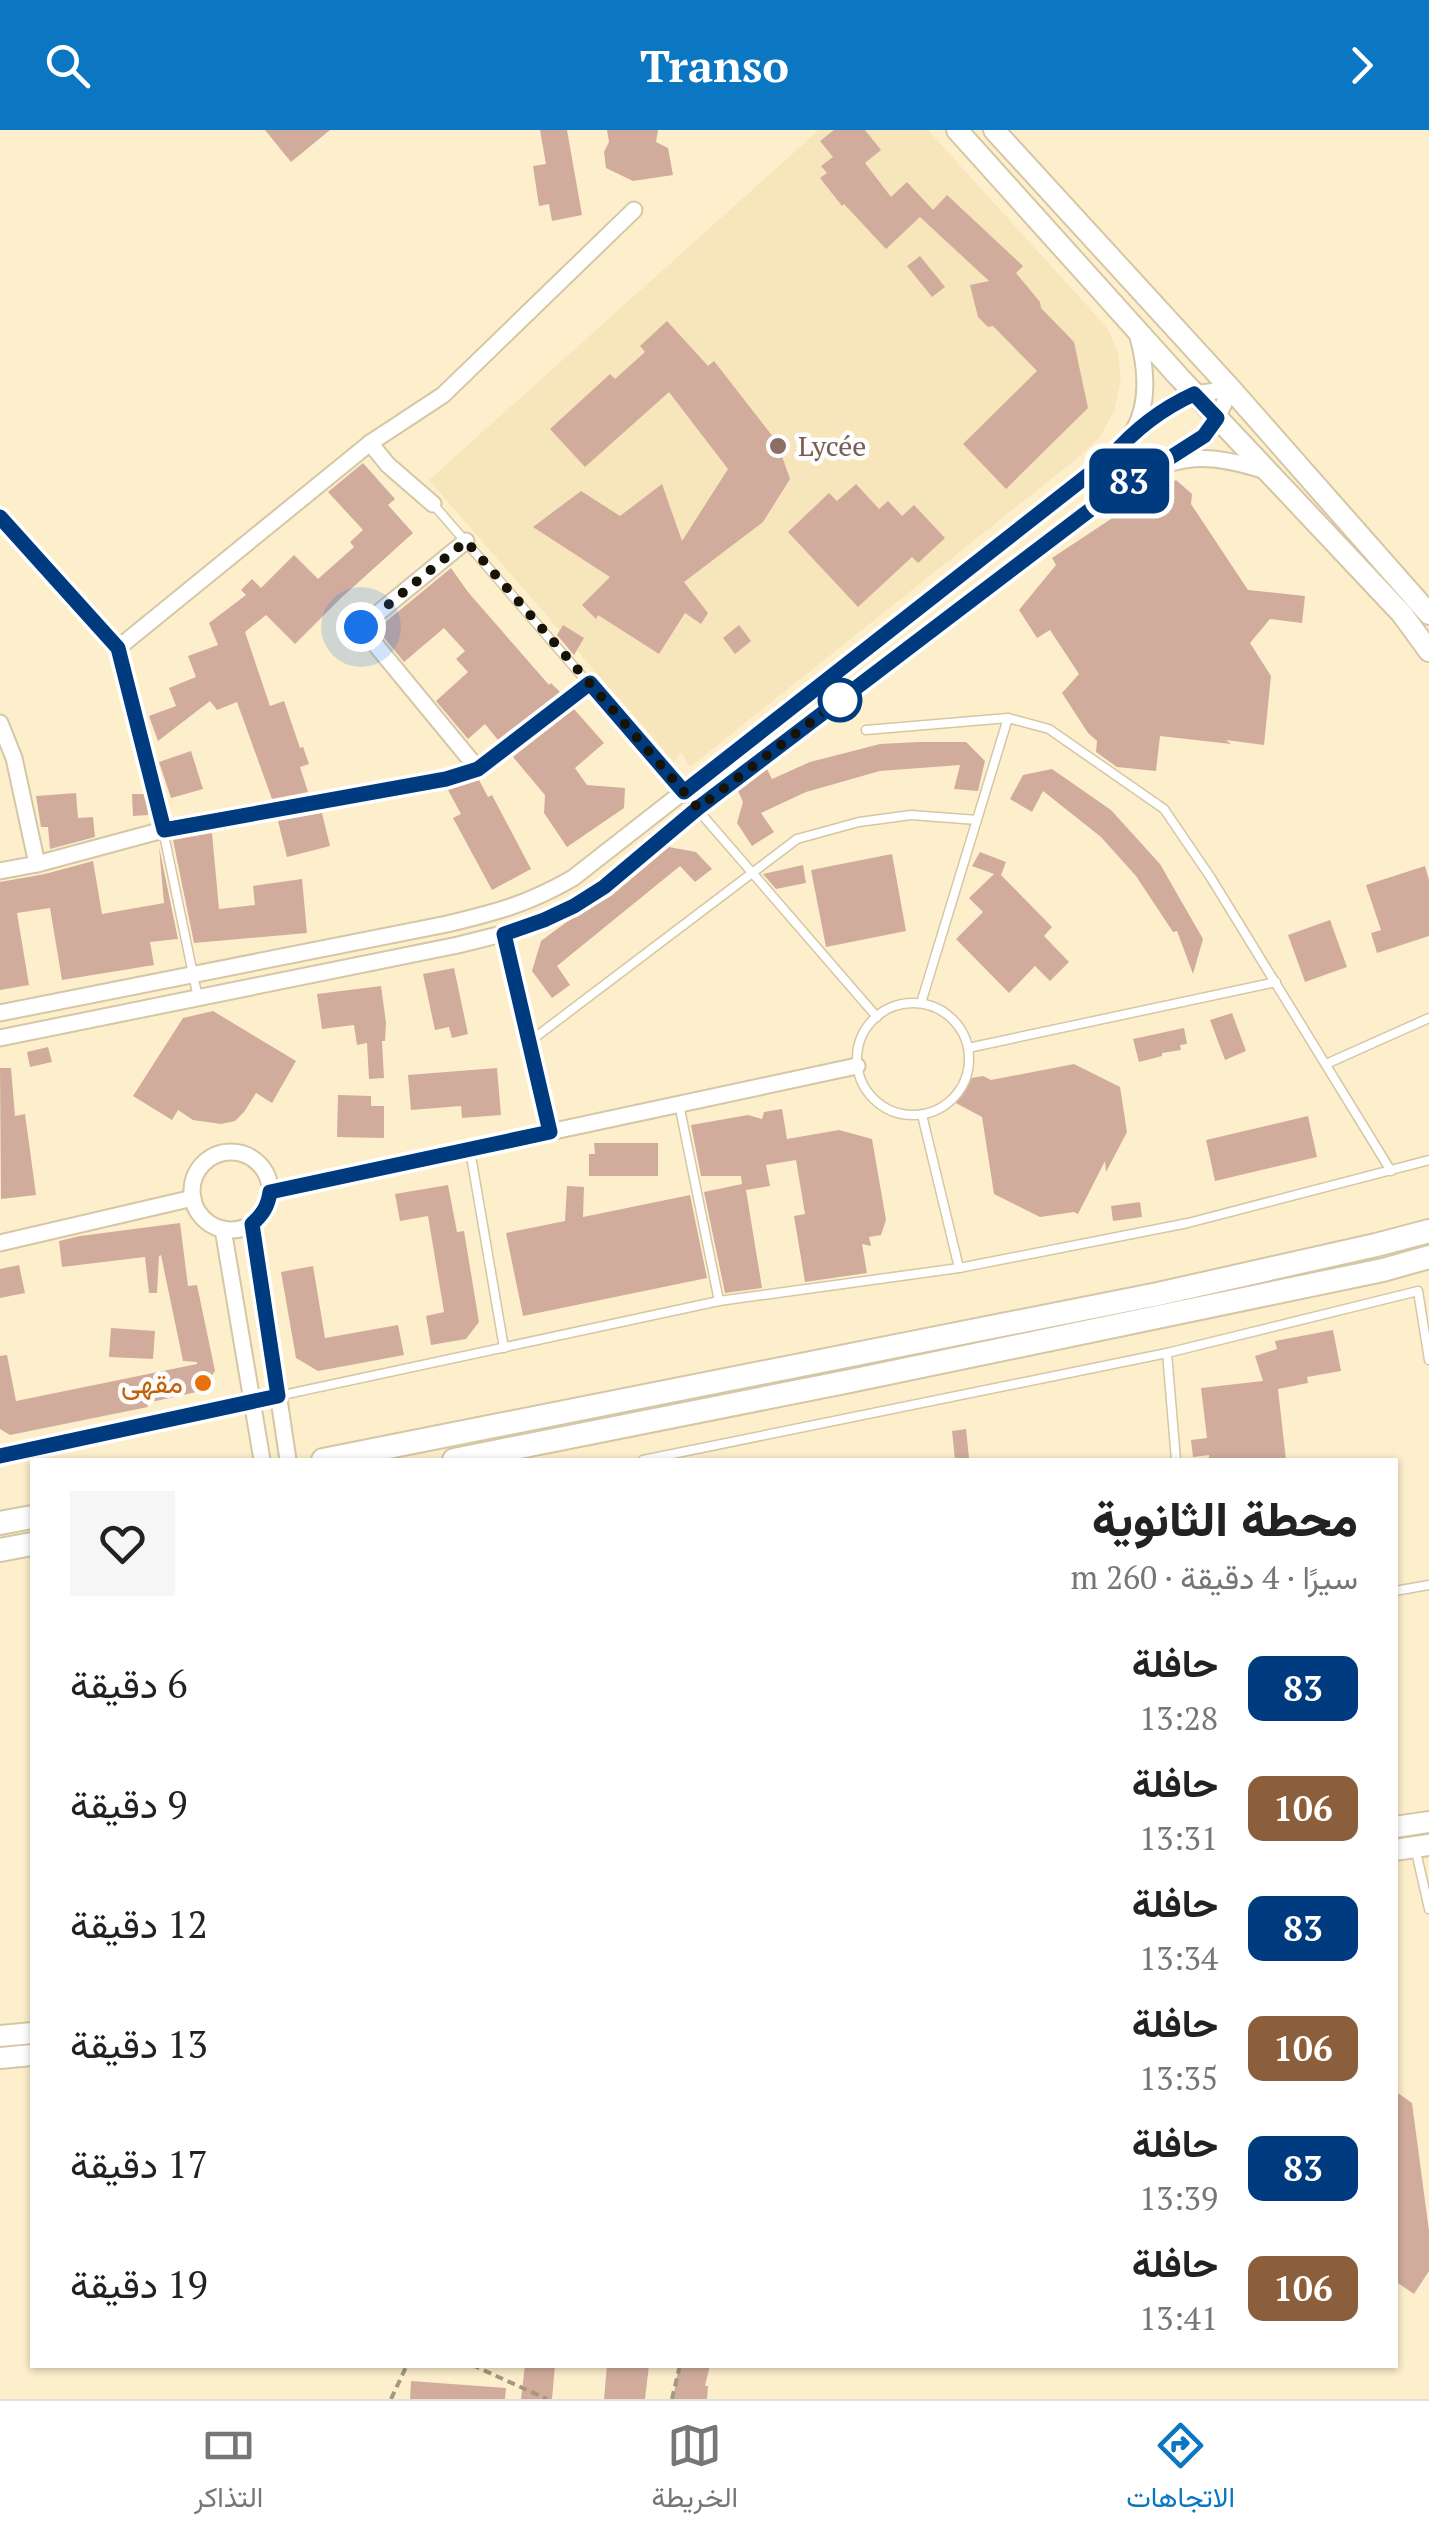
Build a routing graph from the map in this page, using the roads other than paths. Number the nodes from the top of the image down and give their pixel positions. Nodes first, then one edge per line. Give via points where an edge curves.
1 (957, 130) edge
2 (994, 130) edge
3 (634, 210) dead end
4 (1136, 329) junction
5 (1231, 389) junction
6 (1194, 394) junction
7 (1217, 418) junction
8 (1133, 432) junction
9 (370, 443) junction
10 (1157, 466) junction
11 (1268, 472) junction
12 (433, 504) joint
13 (0, 517) edge
14 (466, 541) junction
15 (1429, 614) edge
16 (118, 648) junction
17 (1429, 651) edge
18 (590, 683) junction
19 (1008, 718) junction
20 (0, 723) edge
21 (866, 730) dead end
22 (478, 769) junction
23 (684, 792) junction
24 (698, 808) junction
25 (977, 820) junction
26 (164, 830) junction
27 (37, 864) junction
28 (0, 871) edge
29 (754, 872) junction
30 (504, 934) junction
31 (193, 974) junction
32 (1276, 982) junction
33 (198, 998) junction
34 (921, 1004) junction
35 (0, 1013) edge
36 (876, 1017) junction
37 (1429, 1018) edge
38 (0, 1038) edge
39 (530, 1042) junction
40 (968, 1048) junction
41 (1326, 1064) junction
42 (857, 1066) junction
43 (679, 1104) junction
44 (922, 1116) junction
45 (550, 1132) junction
46 (470, 1149) junction
47 (1429, 1160) edge
48 (1390, 1171) junction
49 (270, 1192) junction
50 (193, 1198) junction
51 (252, 1224) junction
52 (223, 1229) junction
53 (1429, 1231) edge
54 (0, 1243) edge
55 (1429, 1257) edge
56 (958, 1268) junction
57 (720, 1301) junction
58 (504, 1348) junction
59 (1168, 1353) junction
60 (1429, 1360) edge
61 (278, 1396) junction
62 (252, 1402) junction
63 (0, 1456) edge
64 (262, 1458) edge
65 (288, 1458) edge
66 (333, 1458) edge
67 (464, 1458) edge
68 (653, 1458) edge
69 (1176, 1458) edge
70 (30, 1516) edge
71 (0, 1523) edge
72 (30, 1544) edge
73 (0, 1550) edge
74 (1429, 1585) edge
75 (1398, 1590) edge
76 (1429, 1822) edge
77 (1398, 1827) edge
78 (1413, 1847) edge
79 (1429, 1908) edge
80 (30, 2033) edge
81 (0, 2036) edge
82 (30, 2056) edge
83 (0, 2058) edge

1 - 4 street
2 - 5 street
3 - 9 street via 444,395
4 - 6 street
4 - 8 street via 1146,379
5 - 6 street
5 - 7 street
5 - 15 street
6 - 7 street
6 - 8 street
7 - 10 street via 1204,436
7 - 11 street
8 - 23 street via 1111,457
9 - 12 street
9 - 16 street
10 - 11 street via 1210,457
10 - 24 street via 1132,478
11 - 17 street
12 - 14 lane
13 - 16 street
14 - 18 lane
14 - 22 street via 361,627
16 - 26 lane
18 - 22 street
18 - 23 lane
19 - 21 lane
19 - 25 lane
19 - 32 lane via 1050,729 1164,808
20 - 27 street
22 - 26 street
23 - 24 lane
23 - 31 street via 574,878 509,909
24 - 29 lane
24 - 30 street via 604,887
25 - 29 lane via 911,815 858,822 798,839
25 - 34 lane
26 - 27 street
26 - 31 lane
27 - 28 street
29 - 36 lane
29 - 39 lane
30 - 33 street
30 - 39 lane
31 - 33 lane
31 - 35 street
32 - 40 lane
32 - 41 lane
33 - 38 street
34 - 36 lane
34 - 40 lane via 952,1018
36 - 42 lane via 858,1048
37 - 41 lane
39 - 45 lane
40 - 44 lane via 969,1066 954,1099
41 - 48 lane
42 - 43 street
42 - 44 lane via 872,1098 887,1110
43 - 45 street
43 - 57 lane
44 - 56 lane
45 - 46 street
46 - 49 street
46 - 58 lane
47 - 48 lane
48 - 56 lane via 1188,1223
49 - 50 street via 253,1158 228,1152 205,1162
49 - 51 street
50 - 52 street via 203,1218
50 - 54 street
51 - 52 street
51 - 61 street
52 - 62 street
53 - 66 main road via 1158,1294
55 - 67 main road
56 - 57 lane
57 - 58 lane
58 - 61 lane
59 - 60 lane via 1418,1291
59 - 68 lane
59 - 69 lane
61 - 62 lane
61 - 65 street
62 - 63 lane
62 - 64 street
70 - 71 main road
72 - 73 main road
74 - 75 lane
76 - 77 street
78 - 79 lane
80 - 81 street
82 - 83 street

